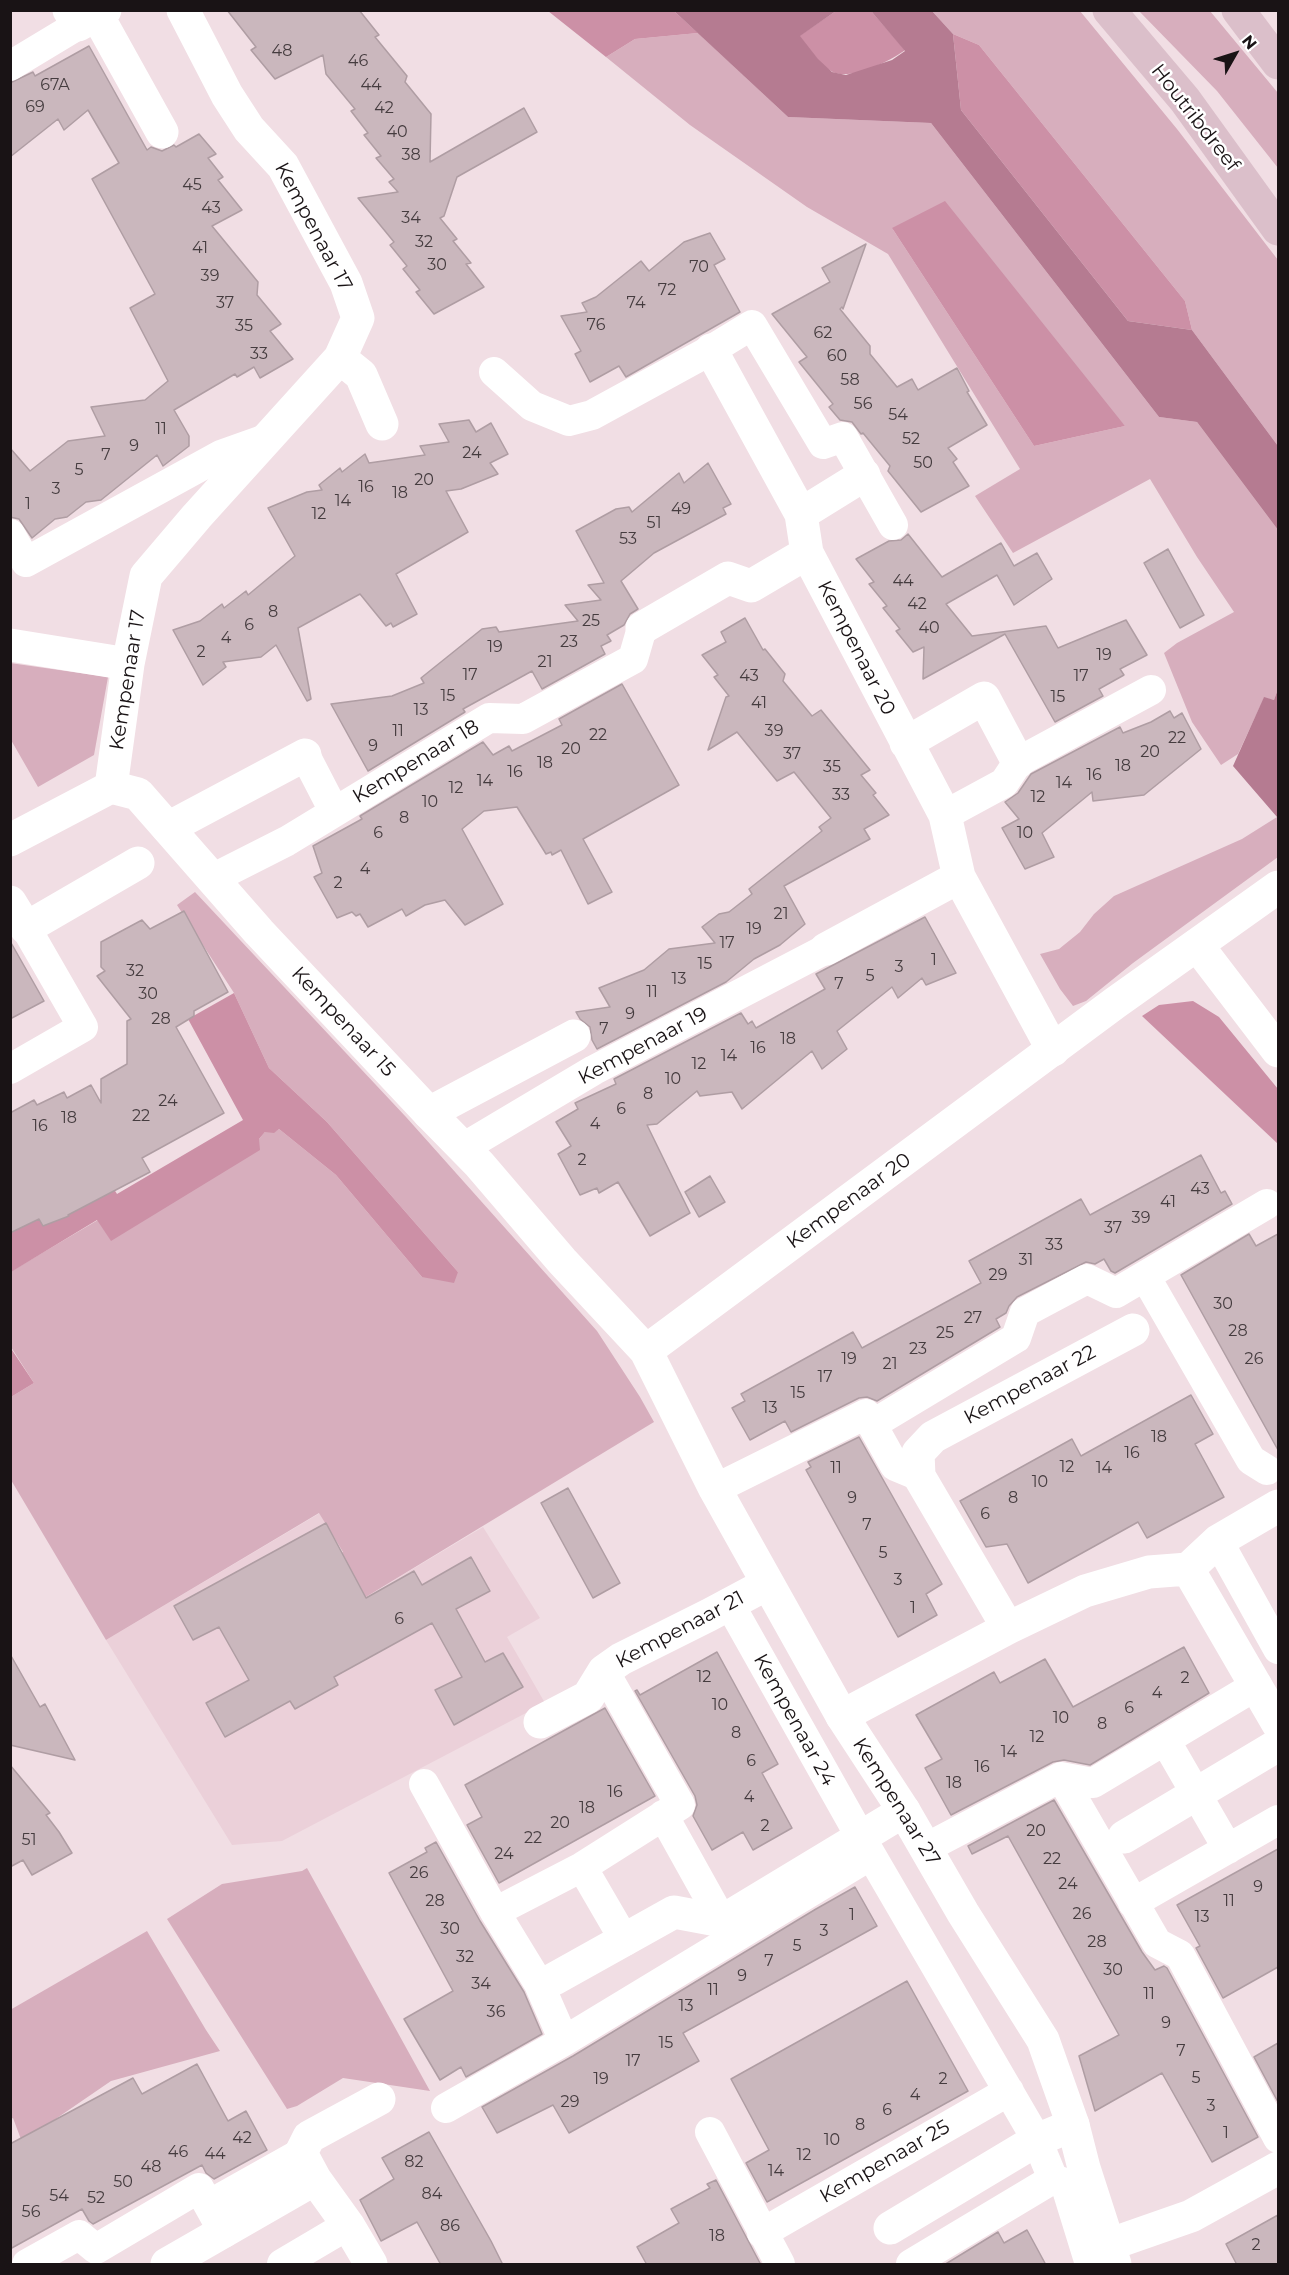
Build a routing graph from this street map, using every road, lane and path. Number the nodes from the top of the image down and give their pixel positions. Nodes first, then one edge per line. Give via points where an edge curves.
1 (183, 10) edge
2 (1109, 10) edge
3 (1238, 10) edge
4 (87, 15) edge
5 (1278, 63) edge
6 (10, 66) edge
7 (162, 132) dead end
8 (1278, 229) edge
9 (711, 350) junction
10 (340, 358) junction
11 (494, 372) dead end
12 (382, 424) dead end
13 (266, 439) junction
14 (864, 475) junction
15 (801, 514) junction
16 (893, 525) dead end
17 (10, 534) edge
18 (807, 553) junction
19 (642, 628) joint
20 (10, 645) edge
21 (128, 664) junction
22 (1151, 690) dead end
23 (906, 743) junction
24 (305, 755) joint
25 (1018, 762) junction
26 (111, 787) junction
27 (334, 811) junction
28 (945, 815) junction
29 (168, 828) junction
30 (10, 840) edge
31 (138, 863) dead end
32 (959, 877) junction
33 (212, 879) junction
34 (1278, 887) edge
35 (18, 915) edge
36 (1197, 945) junction
37 (826, 950) joint
38 (574, 1036) dead end
39 (1053, 1050) junction
40 (1278, 1051) edge
41 (10, 1068) edge
42 (429, 1113) junction
43 (463, 1148) junction
44 (1267, 1204) dead end
45 (1145, 1276) junction
46 (1166, 1312) junction
47 (1133, 1330) joint
48 (646, 1351) junction
49 (873, 1424) junction
50 (1268, 1470) dead end
51 (919, 1476) junction
52 (715, 1489) junction
53 (1278, 1506) edge
54 (1218, 1541) junction
55 (1188, 1569) junction
56 (767, 1584) junction
57 (729, 1603) junction
58 (1008, 1628) junction
59 (1278, 1649) edge
60 (604, 1671) junction
61 (1257, 1685) junction
62 (842, 1716) junction
63 (540, 1722) dead end
64 (1278, 1724) edge
65 (1165, 1740) junction
66 (1278, 1745) edge
67 (1061, 1777) junction
68 (424, 1784) dead end
69 (1196, 1794) junction
70 (904, 1811) junction
71 (663, 1815) junction
72 (1278, 1820) edge
73 (1114, 1842) junction
74 (866, 1846) junction
75 (926, 1848) junction
76 (1228, 1849) junction
77 (582, 1867) junction
78 (1133, 1903) junction
79 (495, 1912) junction
80 (729, 1928) junction
81 (625, 1941) junction
82 (546, 1981) junction
83 (564, 2041) junction
84 (1009, 2091) junction
85 (379, 2099) dead end
86 (446, 2108) dead end
87 (1073, 2125) junction
88 (1276, 2127) edge
89 (710, 2132) dead end
90 (1037, 2140) junction
91 (308, 2166) junction
92 (1276, 2176) edge
93 (1053, 2180) junction
94 (210, 2204) junction
95 (348, 2225) junction
96 (890, 2228) dead end
97 (224, 2233) junction
98 (762, 2233) junction
99 (1104, 2258) edge
100 (39, 2262) edge
101 (167, 2265) edge
102 (282, 2265) edge
103 (371, 2265) edge
104 (780, 2265) edge
105 (911, 2265) edge

1 - 10 street, Kempenaar 17 via 227,95 249,129 283,166 346,283 358,318
2 - 8 main road, Houtribdreef via 1185,100
3 - 5 main road
4 - 6 street
4 - 7 street
9 - 11 street via 592,415 569,422 532,406
9 - 14 street via 752,325 823,444 843,437
9 - 15 street, Kempenaar 20
10 - 12 street via 361,375
10 - 13 street, Kempenaar 17
13 - 17 street, Kempenaar 17 via 221,454 26,562
13 - 21 street, Kempenaar 17 via 146,576
14 - 15 street
14 - 16 street
15 - 18 street, Kempenaar 20
18 - 19 street via 751,586 728,578
18 - 23 street, Kempenaar 20
19 - 27 street, Kempenaar 18 via 633,659 523,719 489,718
20 - 21 street
21 - 26 street, Kempenaar 17
22 - 25 street
23 - 25 street via 984,698
23 - 28 street, Kempenaar 20
24 - 27 street, Kempenaar 18
24 - 29 street, Kempenaar 18
25 - 28 street via 1005,783
26 - 29 street, Kempenaar 15 via 138,794
26 - 30 street
27 - 33 street, Kempenaar 18 via 287,841
28 - 32 street, Kempenaar 20
29 - 33 street, Kempenaar 15
31 - 35 street
32 - 37 street
32 - 39 street, Kempenaar 20
33 - 42 street, Kempenaar 15
34 - 36 street, Kempenaar 20
35 - 41 street via 83,1027
36 - 39 street, Kempenaar 20
36 - 40 street
37 - 43 street, Kempenaar 19 via 594,1070
38 - 42 street, Kempenaar 19
39 - 48 street, Kempenaar 20
42 - 43 street, Kempenaar 15
43 - 48 street, Kempenaar 15
44 - 45 street
45 - 46 street
45 - 49 street via 1116,1293 1088,1279 1024,1312 1016,1338
46 - 47 street, Kempenaar 22
46 - 50 street via 1251,1460
47 - 51 street, Kempenaar 22 via 933,1437 918,1453
48 - 52 street, Kempenaar 27
49 - 51 street via 895,1466
49 - 52 street via 867,1414
51 - 58 street
52 - 56 street, Kempenaar 27
53 - 54 street
54 - 55 street
54 - 59 street
55 - 58 street via 1149,1572 1085,1591
55 - 61 street
56 - 57 street, Kempenaar 21
56 - 62 street, Kempenaar 27
57 - 60 street, Kempenaar 21
57 - 74 street, Kempenaar 24
58 - 62 street
60 - 63 street, Kempenaar 21 via 588,1697
60 - 71 street via 680,1805
61 - 64 street
61 - 65 street
62 - 70 street, Kempenaar 27
65 - 67 street via 1093,1783
65 - 69 street
66 - 69 street
67 - 73 street
67 - 75 street
68 - 79 street
69 - 73 street
69 - 76 street
70 - 74 street
70 - 75 street, Kempenaar 27
71 - 77 street
71 - 80 street
72 - 76 street
73 - 78 street
74 - 80 street
74 - 84 street, Kempenaar 24
75 - 87 street, Kempenaar 27 via 1043,2040
76 - 78 street
77 - 79 street
77 - 81 street
78 - 88 street via 1157,1943 1180,1955
79 - 82 street
80 - 81 street via 674,1912
80 - 83 street
81 - 82 street
82 - 83 street
83 - 86 street
84 - 90 street
84 - 98 street, Kempenaar 25
85 - 91 street via 309,2137
87 - 90 street
87 - 99 street, Kempenaar 27
89 - 98 street
90 - 93 street
90 - 96 street
91 - 94 street
91 - 95 street
91 - 97 street
92 - 99 street
93 - 99 street via 1065,2183
93 - 105 street
94 - 97 street
94 - 100 street via 199,2188 96,2249 79,2235
95 - 102 street
95 - 103 street
97 - 101 street
98 - 104 street

